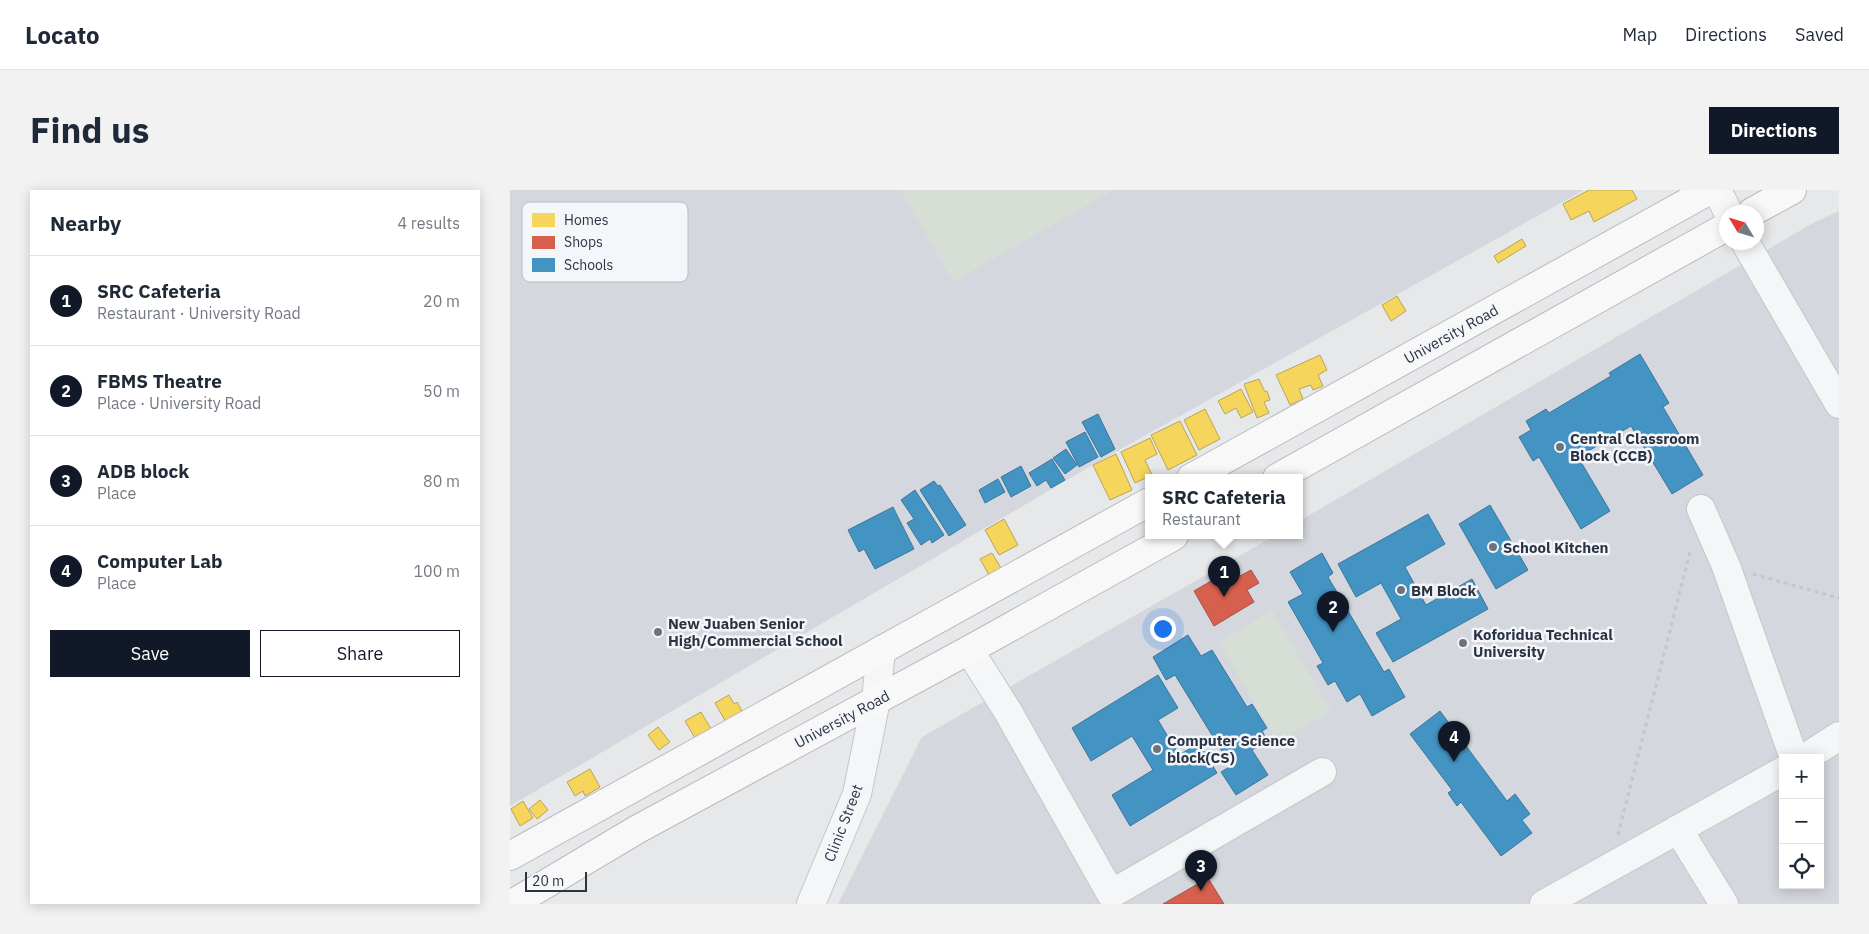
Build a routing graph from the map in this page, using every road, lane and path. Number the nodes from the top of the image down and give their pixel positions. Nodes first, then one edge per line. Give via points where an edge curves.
1 (1710, 190) edge
2 (1717, 190) edge
3 (1792, 190) edge
4 (1724, 205) edge
5 (1764, 205) edge
6 (1719, 231) edge
7 (1750, 250) edge
8 (1839, 404) edge
9 (1198, 474) edge
10 (1284, 474) edge
11 (1145, 504) edge
12 (1700, 509) dead end
13 (1169, 539) edge
14 (1691, 548) dead end
15 (1726, 566) junction
16 (1839, 598) edge
17 (882, 650) junction
18 (969, 650) junction
19 (876, 700) junction
20 (1839, 736) edge
21 (1793, 754) edge
22 (1811, 754) edge
23 (1322, 772) dead end
24 (1779, 773) edge
25 (1678, 829) junction
26 (510, 856) edge
27 (1610, 867) junction
28 (1102, 899) edge
29 (512, 904) edge
30 (811, 904) edge
31 (1544, 904) edge
32 (1724, 904) edge

1 - 9 highway, University Road
2 - 4 street
3 - 5 highway
6 - 10 highway
7 - 8 street
11 - 17 highway
12 - 15 street
13 - 18 highway, University Road
14 - 27 path
15 - 16 path
15 - 21 street
17 - 19 street, Clinic Street
17 - 26 highway
18 - 19 highway, University Road
18 - 28 street via 1007,710
19 - 29 highway, University Road via 638,829
19 - 30 street, Clinic Street via 857,794
20 - 22 street
23 - 28 street
24 - 25 street
25 - 27 street
25 - 32 street
27 - 31 street

